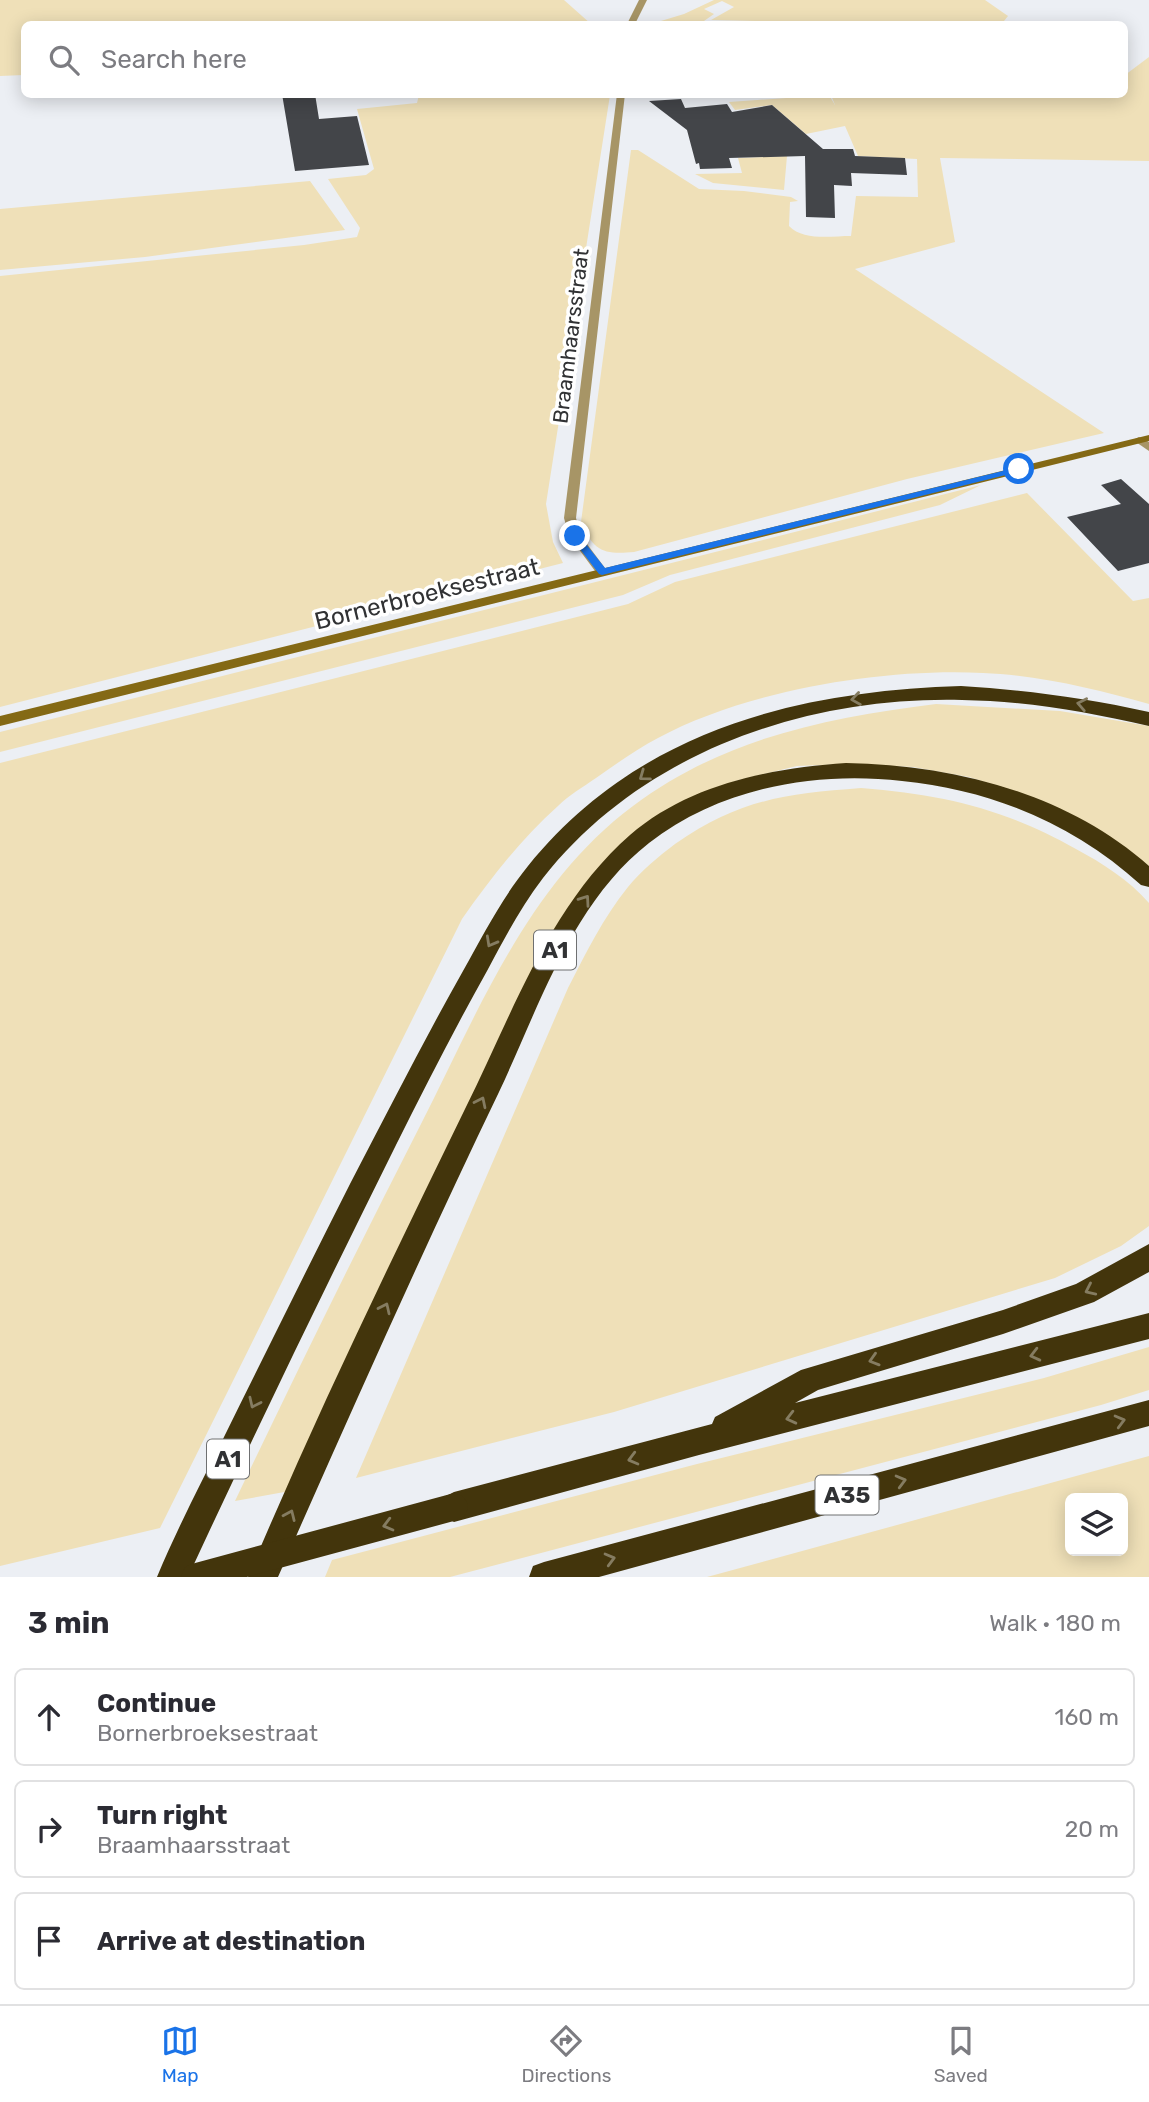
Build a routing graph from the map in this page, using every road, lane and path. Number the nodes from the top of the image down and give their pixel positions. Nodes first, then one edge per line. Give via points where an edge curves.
1 (643, 0) edge
2 (632, 21) edge
3 (621, 98) edge
4 (1146, 442) edge
5 (602, 572) junction
6 (1149, 719) edge
7 (0, 721) edge
8 (1149, 879) edge
9 (1149, 1256) edge
10 (1149, 1326) edge
11 (1149, 1413) edge
12 (699, 1441) junction
13 (172, 1577) edge
14 (195, 1577) edge
15 (262, 1577) edge
16 (544, 1577) edge

1 - 2 street
3 - 5 street, Braamhaarsstraat via 570,518 575,536
4 - 5 main road, Bornerbroeksestraat
5 - 7 main road, Bornerbroeksestraat
6 -> 13 highway, A1 via 1019,695 902,694 851,699 780,715 719,736 657,767 600,807 543,864 503,921 449,1017 283,1341
15 -> 8 highway, A1 via 458,1149 554,953 584,900 639,838 673,816 744,786 807,772 891,771 966,782 1036,806 1088,833
9 -> 12 highway via 1084,1293 811,1379
10 -> 12 highway
16 -> 11 highway, A35
12 -> 14 highway, bridge

